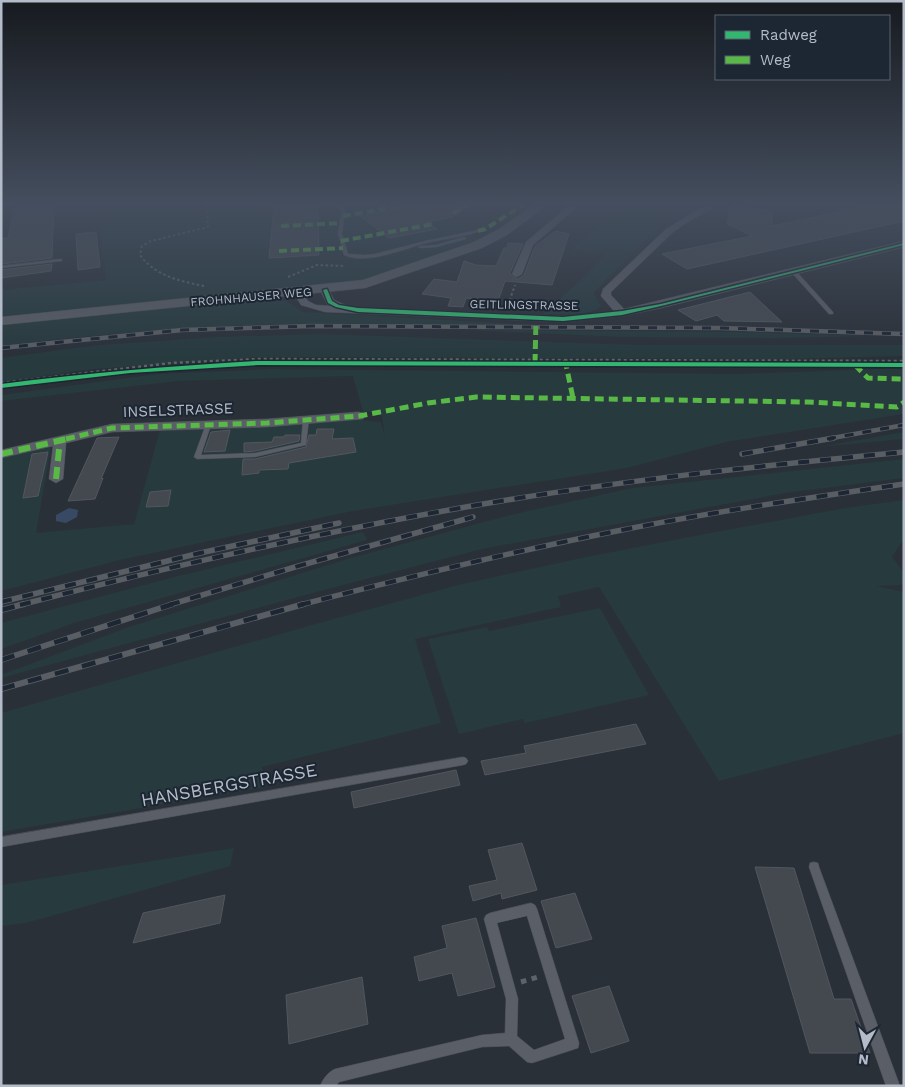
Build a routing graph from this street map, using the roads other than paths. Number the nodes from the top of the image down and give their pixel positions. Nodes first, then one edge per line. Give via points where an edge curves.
1 (351, 256) edge
2 (366, 256) edge
3 (448, 256) edge
4 (524, 256) edge
5 (641, 256) edge
6 (858, 256) edge
7 (60, 260) dead end
8 (1, 267) edge
9 (794, 272) junction
10 (517, 274) road end
11 (325, 290) junction
12 (298, 292) junction
13 (358, 310) junction
14 (622, 313) junction
15 (831, 313) dead end
16 (1, 321) edge
17 (359, 416) dead end
18 (306, 419) junction
19 (208, 425) junction
20 (60, 440) junction
21 (1, 454) edge
22 (56, 479) dead end
23 (463, 761) dead end
24 (1, 842) edge
25 (814, 867) dead end
26 (511, 1039) junction
27 (328, 1086) edge
28 (892, 1086) edge

1 - 2 lane
3 - 11 main road, FROHNHAUSER WEG via 378,281
4 - 10 street
5 - 14 street via 606,291 606,296
6 - 9 street, GEITLINGSTRASSE
7 - 8 lane
9 - 14 street, GEITLINGSTRASSE
9 - 15 lane
11 - 12 main road, FROHNHAUSER WEG
11 - 13 street, GEITLINGSTRASSE via 330,302
12 - 13 street, GEITLINGSTRASSE via 300,300 313,307
12 - 16 main road, FROHNHAUSER WEG
13 - 14 street, GEITLINGSTRASSE via 563,320
17 - 18 street, INSELSTRASSE
18 - 19 street, INSELSTRASSE
18 - 19 lane via 304,444 255,455 197,457
19 - 20 street, INSELSTRASSE via 112,428
20 - 21 street, INSELSTRASSE
20 - 22 street
23 - 24 lane, HANSBERGSTRASSE
25 - 28 lane
26 - 26 lane via 512,999 490,919 531,910 573,1043 532,1057
26 - 27 lane via 482,1041 335,1076

